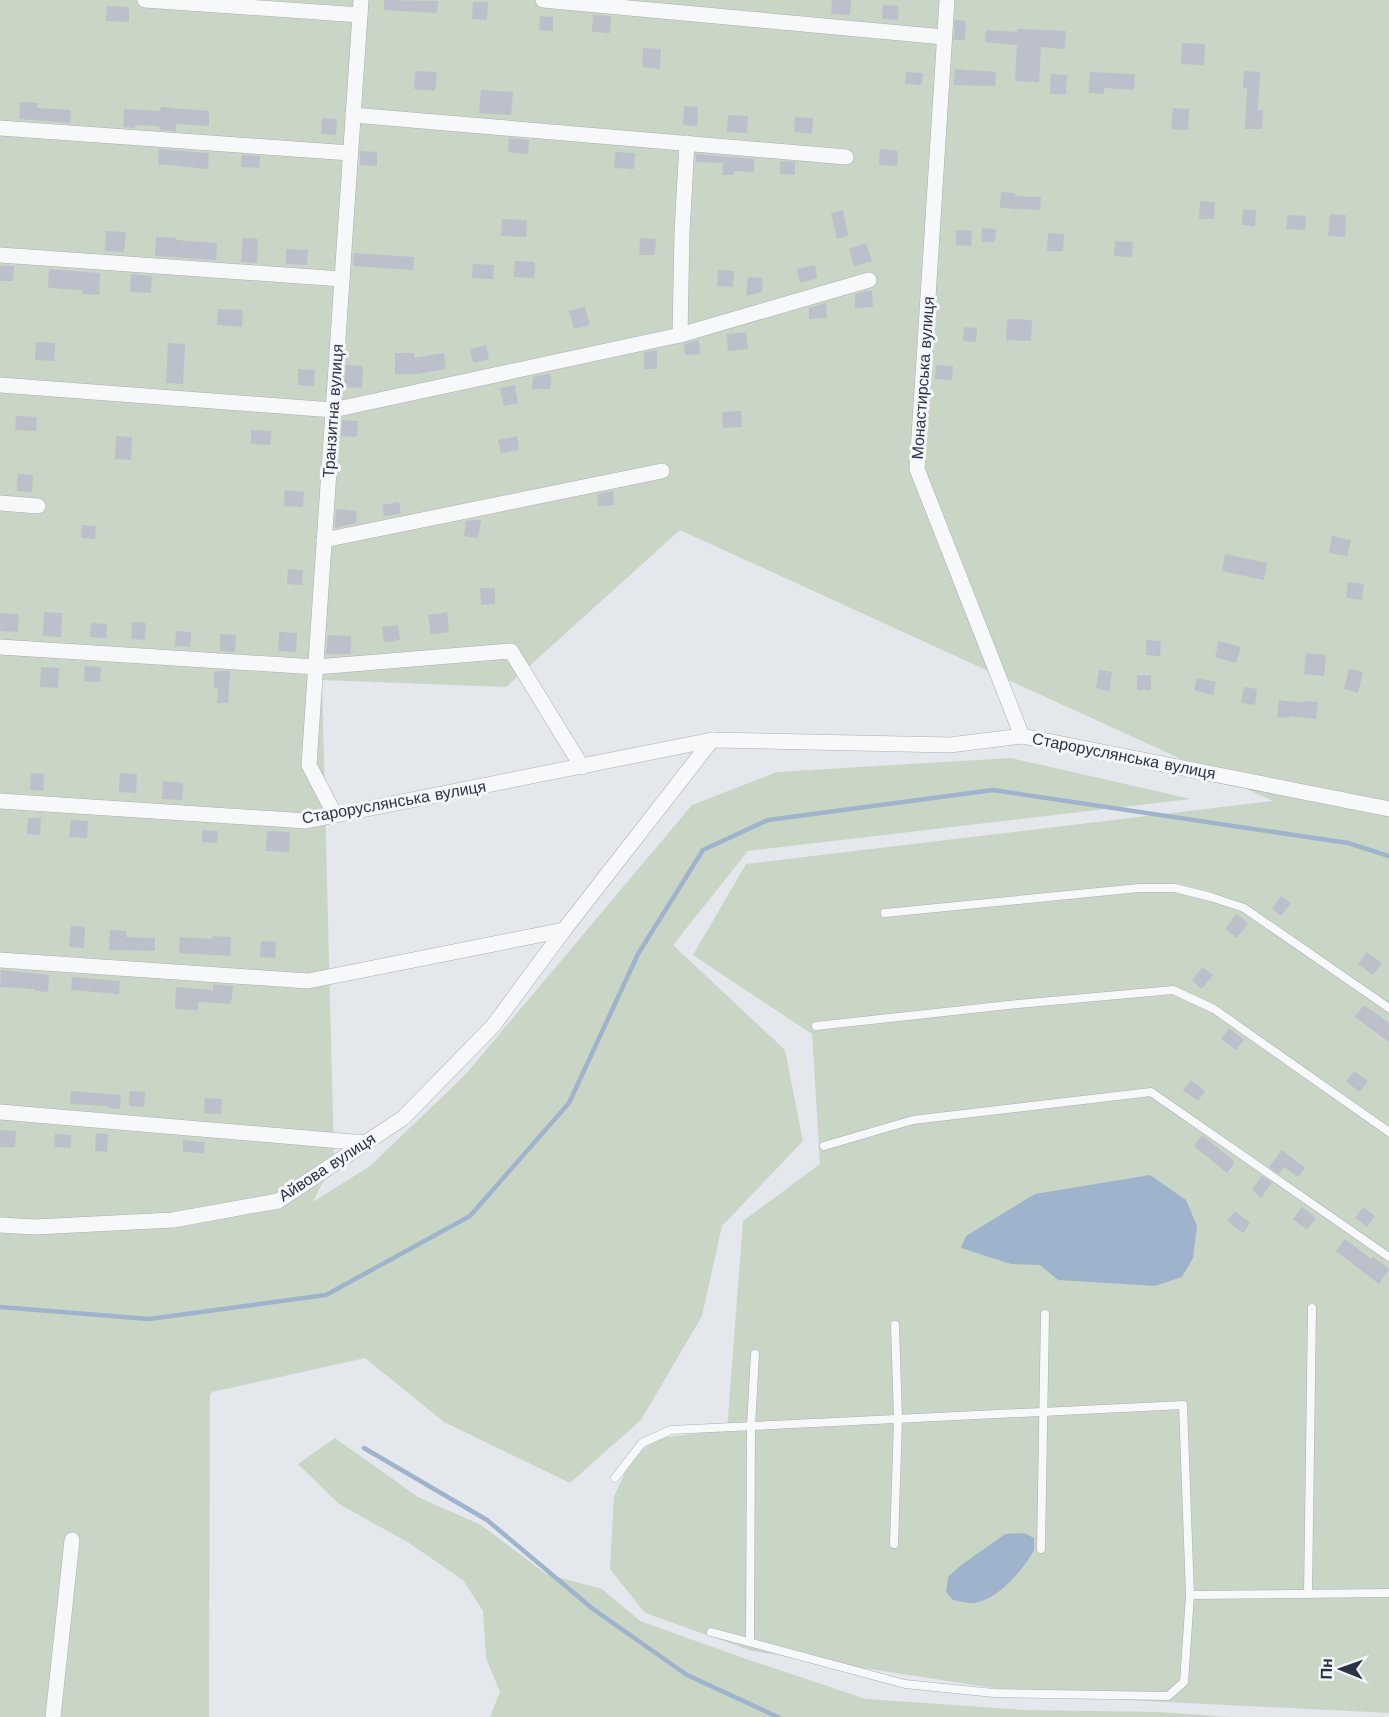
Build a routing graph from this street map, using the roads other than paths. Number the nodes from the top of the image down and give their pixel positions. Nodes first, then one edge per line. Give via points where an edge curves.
1 (145, 0) edge
2 (543, 0) edge
3 (947, 0) edge
4 (360, 7) edge
5 (944, 37) junction
6 (353, 115) junction
7 (0, 128) edge
8 (687, 144) junction
9 (350, 153) junction
10 (846, 157) dead end
11 (0, 255) edge
12 (342, 279) junction
13 (869, 280) dead end
14 (680, 335) junction
15 (0, 385) edge
16 (333, 410) junction
17 (662, 471) dead end
18 (0, 503) edge
19 (39, 506) dead end
20 (324, 540) junction
21 (0, 647) edge
22 (316, 667) junction
23 (1022, 736) junction
24 (712, 740) junction
25 (582, 767) junction
26 (0, 801) edge
27 (1389, 809) edge
28 (336, 815) junction
29 (885, 913) dead end
30 (564, 930) junction
31 (0, 960) edge
32 (1389, 1008) edge
33 (816, 1026) dead end
34 (0, 1112) edge
35 (1389, 1132) edge
36 (365, 1143) junction
37 (824, 1146) dead end
38 (0, 1225) edge
39 (1389, 1257) edge
40 (1312, 1308) dead end
41 (1045, 1314) dead end
42 (895, 1325) dead end
43 (755, 1354) dead end
44 (1043, 1412) junction
45 (898, 1419) junction
46 (751, 1426) junction
47 (615, 1478) dead end
48 (72, 1540) dead end
49 (894, 1544) dead end
50 (1041, 1549) dead end
51 (1389, 1593) edge
52 (1308, 1594) junction
53 (1190, 1595) junction
54 (711, 1632) dead end
55 (750, 1642) junction
56 (53, 1717) edge

1 - 4 street
2 - 5 street
3 - 5 street, Монастирська вулиця
4 - 6 street, Транзитна вулиця
5 - 23 street, Монастирська вулиця via 917,470
6 - 8 street
6 - 9 street, Транзитна вулиця
7 - 9 street
8 - 10 street
8 - 14 street
9 - 12 street, Транзитна вулиця
11 - 12 street
12 - 16 street, Транзитна вулиця
13 - 14 street
14 - 16 street
15 - 16 street
16 - 20 street, Транзитна вулиця
17 - 20 street
18 - 19 street
20 - 22 street, Транзитна вулиця
21 - 22 street
22 - 25 street via 511,651
22 - 28 street, Транзитна вулиця via 309,765
23 - 24 street, Староруслянська вулиця via 950,745
23 - 27 street, Староруслянська вулиця
24 - 25 street, Староруслянська вулиця
24 - 30 street
25 - 28 street, Староруслянська вулиця
26 - 28 street, Староруслянська вулиця via 306,820
29 - 32 lane via 1140,888 1175,888 1244,908
30 - 31 street via 308,981
30 - 36 street, Айвова вулиця via 493,1026 403,1118
33 - 35 lane via 1173,990 1214,1009
34 - 36 street
36 - 38 street, Айвова вулиця via 278,1201 172,1220 35,1227
37 - 39 lane via 913,1120 1151,1092
40 - 52 lane
41 - 44 lane
42 - 45 lane
43 - 46 lane
44 - 45 lane
44 - 50 lane
44 - 53 lane via 1183,1406
45 - 46 lane
45 - 49 lane
46 - 47 lane via 671,1430 642,1443
46 - 55 lane
48 - 56 street
51 - 52 lane
52 - 53 lane
53 - 55 lane via 1184,1682 1168,1696 994,1693 905,1684
54 - 55 lane

